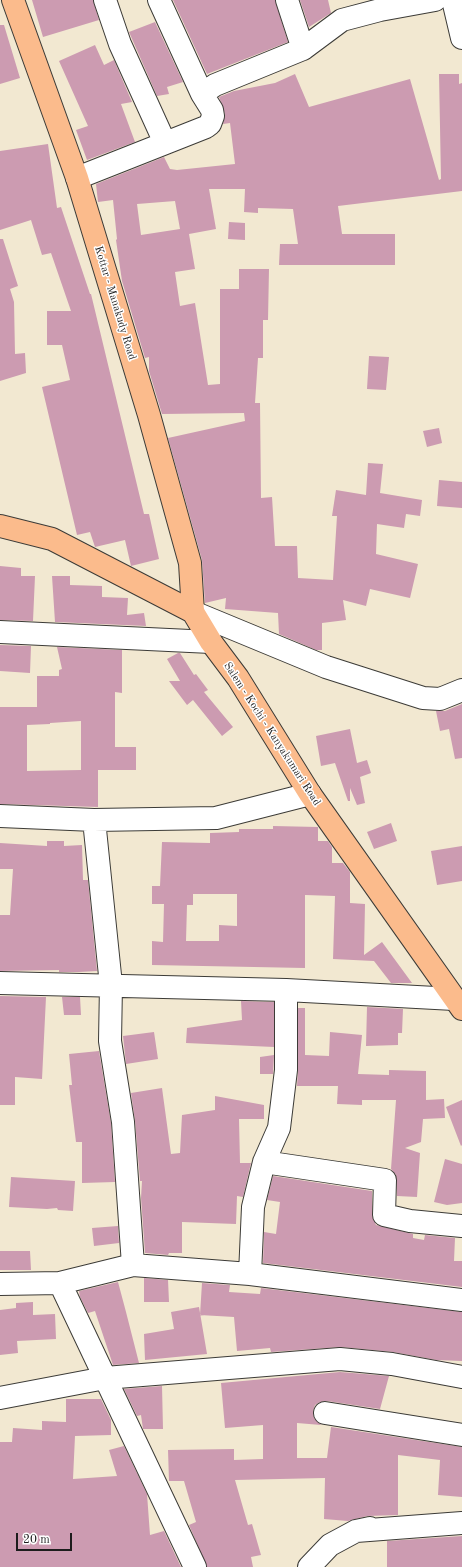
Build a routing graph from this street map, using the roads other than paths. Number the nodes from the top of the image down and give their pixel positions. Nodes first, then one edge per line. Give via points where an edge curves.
1 (13, 0) edge
2 (105, 0) edge
3 (159, 0) edge
4 (287, 0) edge
5 (435, 0) edge
6 (453, 0) edge
7 (380, 5) edge
8 (462, 38) edge
9 (303, 49) junction
10 (202, 94) junction
11 (165, 143) junction
12 (77, 178) junction
13 (0, 526) edge
14 (193, 612) junction
15 (0, 632) edge
16 (211, 642) junction
17 (462, 690) edge
18 (310, 794) junction
19 (0, 816) edge
20 (94, 820) junction
21 (0, 983) edge
22 (111, 986) junction
23 (286, 990) junction
24 (458, 1004) edge
25 (264, 1162) junction
26 (462, 1226) edge
27 (133, 1265) junction
28 (250, 1274) junction
29 (60, 1282) junction
30 (0, 1284) edge
31 (462, 1300) edge
32 (462, 1377) edge
33 (105, 1378) junction
34 (0, 1398) edge
35 (325, 1413) dead end
36 (462, 1435) edge
37 (400, 1522) dead end
38 (462, 1523) edge
39 (356, 1531) junction
40 (195, 1567) edge
41 (309, 1567) edge

1 - 12 main road, Kottar - Manakudy Road
2 - 11 street via 120,44
3 - 10 street
4 - 9 street
5 - 7 street
6 - 8 street
7 - 9 street via 342,20
9 - 10 street via 215,85
10 - 11 street via 212,110 210,124
11 - 12 street
12 - 14 main road, Kottar - Manakudy Road via 149,415 190,563
13 - 14 main road via 52,539
14 - 16 main road, Salem - Kochi - Kanyakumari Road
14 - 17 street via 326,667 422,698 440,699
15 - 16 street
16 - 18 main road, Salem - Kochi - Kanyakumari Road via 238,678
18 - 20 street via 216,818
18 - 24 main road, Salem - Kochi - Kanyakumari Road
19 - 20 street
20 - 22 street
21 - 22 street
22 - 23 street
22 - 27 street via 110,1041 123,1122
23 - 24 street
23 - 25 street via 286,1070 280,1128
25 - 26 street via 385,1180 384,1215 410,1221
25 - 28 street via 253,1207
27 - 28 street
27 - 29 street
28 - 31 street
29 - 30 street
29 - 33 street
32 - 33 street via 392,1364 340,1359
33 - 34 street
33 - 40 street
35 - 36 street
37 - 39 street
38 - 39 street
39 - 41 street via 330,1545

